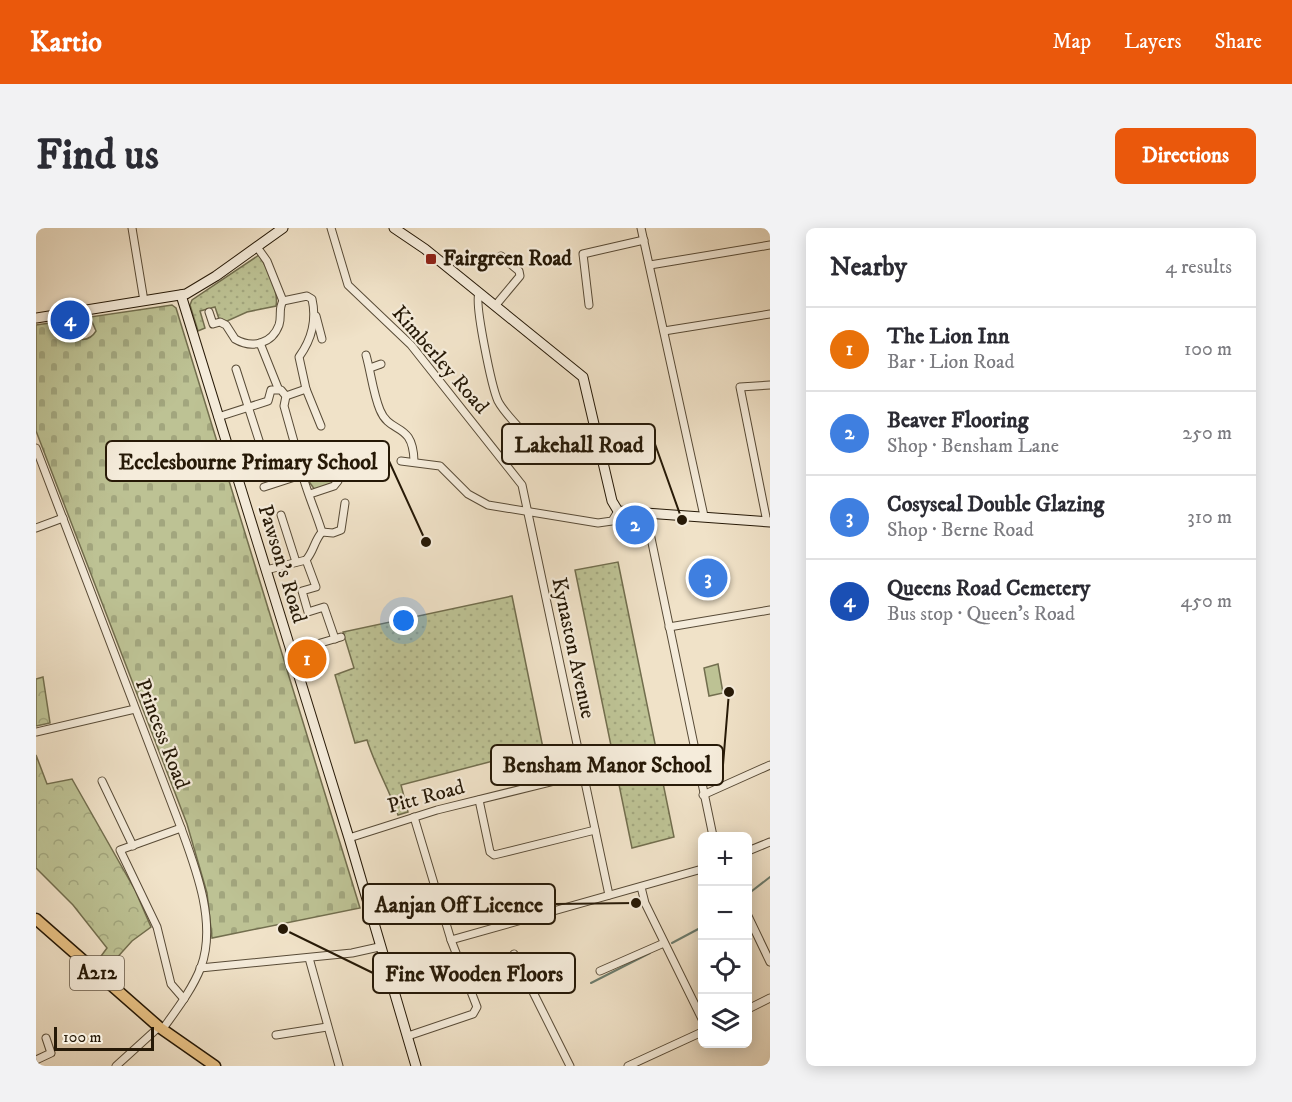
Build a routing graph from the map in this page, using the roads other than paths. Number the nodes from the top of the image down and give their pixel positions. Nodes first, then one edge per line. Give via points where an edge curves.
1 (132, 228) edge
2 (283, 228) edge
3 (331, 228) edge
4 (394, 228) edge
5 (641, 228) edge
6 (644, 240) junction
7 (770, 245) edge
8 (257, 247) junction
9 (501, 256) dead end
10 (650, 265) junction
11 (480, 293) junction
12 (181, 295) junction
13 (144, 301) junction
14 (283, 301) junction
15 (589, 305) dead end
16 (495, 306) junction
17 (209, 312) dead end
18 (315, 314) junction
19 (770, 314) edge
20 (36, 318) edge
21 (664, 331) junction
22 (322, 339) dead end
23 (260, 344) junction
24 (366, 355) dead end
25 (381, 364) dead end
26 (370, 368) junction
27 (236, 369) dead end
28 (770, 385) edge
29 (278, 388) junction
30 (306, 389) junction
31 (286, 396) junction
32 (249, 408) junction
33 (218, 417) junction
34 (321, 426) dead end
35 (537, 447) dead end
36 (36, 448) edge
37 (264, 456) dead end
38 (298, 456) junction
39 (401, 461) dead end
40 (414, 461) junction
41 (301, 475) junction
42 (264, 487) dead end
43 (310, 494) junction
44 (345, 502) dead end
45 (618, 511) junction
46 (529, 513) junction
47 (646, 514) junction
48 (281, 515) dead end
49 (704, 516) junction
50 (63, 518) junction
51 (768, 522) edge
52 (36, 528) edge
53 (322, 532) junction
54 (306, 560) junction
55 (296, 562) junction
56 (266, 570) junction
57 (770, 610) edge
58 (669, 627) junction
59 (290, 652) junction
60 (135, 709) junction
61 (36, 732) edge
62 (770, 765) edge
63 (583, 774) junction
64 (102, 781) dead end
65 (703, 795) junction
66 (479, 800) junction
67 (414, 817) junction
68 (182, 828) junction
69 (595, 830) junction
70 (712, 832) edge
71 (349, 838) junction
72 (770, 842) edge
73 (133, 846) junction
74 (752, 849) edge
75 (698, 870) edge
76 (641, 887) junction
77 (609, 895) junction
78 (36, 919) edge
79 (752, 925) edge
80 (451, 940) junction
81 (664, 943) junction
82 (379, 947) junction
83 (514, 954) dead end
84 (309, 958) junction
85 (770, 962) edge
86 (200, 968) junction
87 (600, 971) dead end
88 (770, 998) edge
89 (184, 999) junction
90 (752, 1007) edge
91 (698, 1011) edge
92 (327, 1027) junction
93 (160, 1028) junction
94 (281, 1032) dead end
95 (698, 1034) edge
96 (408, 1036) junction
97 (46, 1038) dead end
98 (36, 1060) edge
99 (116, 1066) edge
100 (215, 1066) edge
101 (339, 1066) edge
102 (416, 1066) edge
103 (570, 1066) edge
104 (628, 1066) edge

1 - 13 street
2 - 8 street
3 - 46 street, Kimberley Road via 348,285 411,345 513,471 522,485
4 - 11 street
5 - 6 street
6 - 10 street
6 - 15 street via 584,254
7 - 10 street
8 - 12 street
8 - 14 street
9 - 16 street via 520,276
10 - 21 street
11 - 16 street
11 - 35 street via 479,318 498,402
12 - 13 street
12 - 33 street, Pawson's Road
13 - 20 street
14 - 18 street via 309,296
14 - 23 street via 278,327
16 - 45 street via 583,377 611,497
17 - 23 street via 213,324 226,325 235,339
18 - 22 street
18 - 30 street via 312,332 299,357
19 - 21 street
21 - 49 street
23 - 29 street
24 - 26 street
25 - 26 street
26 - 40 street via 380,409 409,436
27 - 32 street
28 - 51 street via 741,387
29 - 31 street
29 - 32 street via 271,390 268,401
30 - 31 street
30 - 34 street
31 - 38 street via 284,406
32 - 33 street
32 - 37 street
33 - 56 street, Pawson's Road
36 - 50 street, Princess Road
38 - 41 street
38 - 43 street via 322,448 331,454 337,482
39 - 40 street
40 - 46 street via 442,466 464,491 484,504
41 - 42 street
41 - 43 street
43 - 53 street
44 - 53 street via 341,530
45 - 46 street via 612,521 601,523
45 - 47 street
46 - 63 street, Kynaston Avenue
47 - 49 street
47 - 58 street
48 - 55 street
49 - 51 street
50 - 52 street
50 - 60 street, Princess Road
53 - 54 street
54 - 55 street
54 - 59 street via 316,588 302,591 308,612 324,607 338,638
55 - 56 street
56 - 59 street, Pawson's Road
57 - 58 street
58 - 65 street
59 - 71 street, Pawson's Road
60 - 61 street
60 - 68 street, Princess Road
62 - 65 street
63 - 66 street, Pitt Road
63 - 69 street, Kynaston Avenue
64 - 73 street
65 - 70 street
66 - 67 street, Pitt Road
66 - 69 street via 490,852 494,855
67 - 71 street, Pitt Road
67 - 80 street
68 - 73 street
68 - 86 street, Princess Road via 194,861 206,920
69 - 77 street, Kynaston Avenue
71 - 82 street, Pawson's Road
72 - 74 street
73 - 89 street via 120,850 157,927 171,984
75 - 76 street
76 - 77 street
76 - 81 street
77 - 80 street
78 - 93 main road, A212
79 - 85 street
80 - 96 street via 476,1011
81 - 87 street
81 - 91 street
82 - 84 street
82 - 96 street, Pawson's Road
83 - 103 street
84 - 86 street
84 - 92 street
86 - 89 street, Princess Road
88 - 90 street
89 - 93 street, Princess Road
92 - 94 street
92 - 101 street
93 - 99 street, Princess Road
93 - 100 main road, A212
95 - 104 street
96 - 102 street
97 - 98 street via 55,1052

